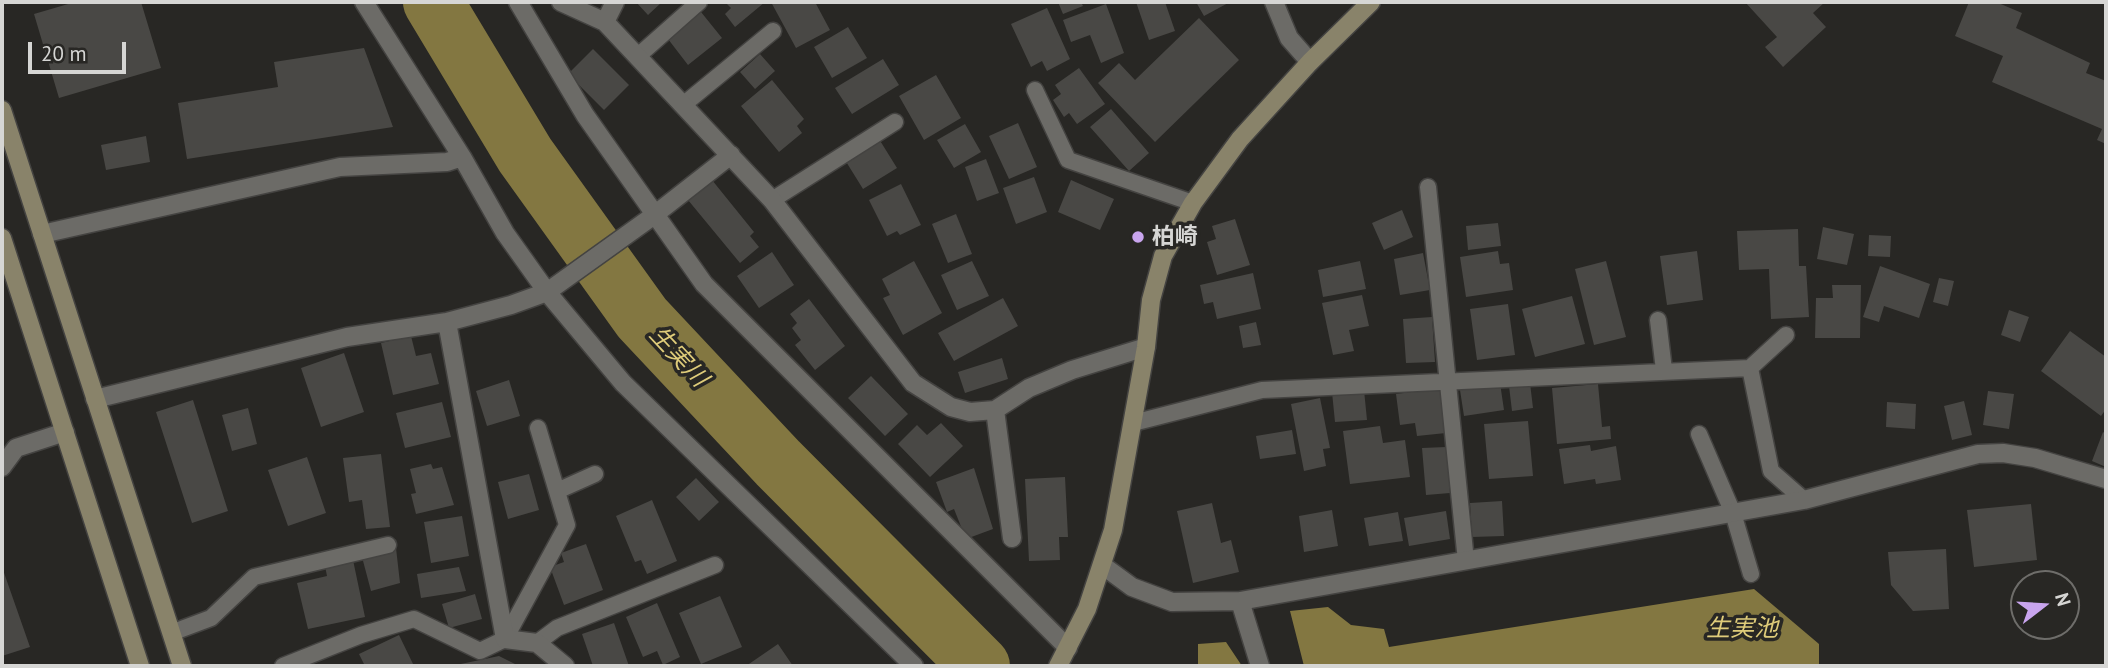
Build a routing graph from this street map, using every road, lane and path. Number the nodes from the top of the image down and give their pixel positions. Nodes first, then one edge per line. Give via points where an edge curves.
1 (364, 2) edge
2 (518, 2) edge
3 (561, 2) edge
4 (615, 2) edge
5 (699, 2) edge
6 (1274, 2) edge
7 (1371, 2) edge
8 (606, 22) junction
9 (773, 31) dead end
10 (638, 56) junction
11 (1310, 62) junction
12 (1035, 90) dead end
13 (683, 105) junction
14 (2, 110) edge
15 (895, 122) dead end
16 (731, 155) junction
17 (462, 157) junction
18 (1428, 187) dead end
19 (772, 200) junction
20 (1193, 203) junction
21 (653, 216) junction
22 (42, 234) junction
23 (2, 237) edge
24 (547, 292) junction
25 (1658, 320) dead end
26 (447, 321) junction
27 (1786, 335) dead end
28 (1146, 347) junction
29 (1749, 368) junction
30 (1664, 370) junction
31 (1448, 383) junction
32 (95, 400) junction
33 (995, 410) junction
34 (1133, 423) junction
35 (538, 428) dead end
36 (65, 432) junction
37 (1699, 434) dead end
38 (2, 467) edge
39 (595, 474) dead end
40 (2106, 479) edge
41 (557, 491) junction
42 (1804, 500) junction
43 (1733, 513) junction
44 (1012, 538) dead end
45 (388, 545) dead end
46 (1466, 561) junction
47 (715, 565) dead end
48 (1102, 565) junction
49 (1751, 574) dead end
50 (1240, 601) junction
51 (171, 633) junction
52 (505, 639) junction
53 (537, 643) junction
54 (1068, 648) junction
55 (140, 666) edge
56 (182, 666) edge
57 (283, 666) edge
58 (565, 666) edge
59 (914, 666) edge
60 (1058, 666) edge
61 (1260, 666) edge

1 - 17 street
2 - 21 street via 585,115
3 - 8 street
4 - 8 street
5 - 10 lane
6 - 11 street via 1289,38
7 - 11 street
8 - 10 street
9 - 13 lane
10 - 13 street
11 - 20 street via 1240,139
12 - 20 lane via 1068,160
13 - 16 street
14 - 22 street
15 - 19 lane
16 - 19 street
16 - 21 street
17 - 22 street via 447,162 340,167
17 - 24 street via 505,233
18 - 31 lane
19 - 33 street via 913,383 951,407 970,412
20 - 28 street via 1163,256 1151,300
21 - 24 street
21 - 54 street via 704,284
22 - 32 street
23 - 36 street
24 - 26 street
24 - 59 street via 623,383
25 - 30 lane
26 - 32 street via 347,337
26 - 52 street
27 - 29 lane
28 - 33 street via 1072,370 1029,388
28 - 34 street
29 - 30 lane
29 - 42 lane via 1771,471
30 - 31 lane
31 - 34 lane via 1262,390
31 - 46 lane
32 - 51 street
33 - 44 street
34 - 48 street
35 - 41 lane
36 - 38 street via 16,448
36 - 55 street
37 - 43 lane
39 - 41 lane
40 - 42 street via 2035,458 1978,454
41 - 52 lane via 567,525
42 - 43 street
43 - 46 street
43 - 49 lane
45 - 51 lane via 254,577 211,618
46 - 50 street
47 - 53 lane via 557,628
48 - 50 street via 1132,587 1172,602
48 - 54 street
50 - 61 street
51 - 56 street
52 - 53 street
52 - 57 lane via 480,651 414,619
53 - 58 street
54 - 60 street

